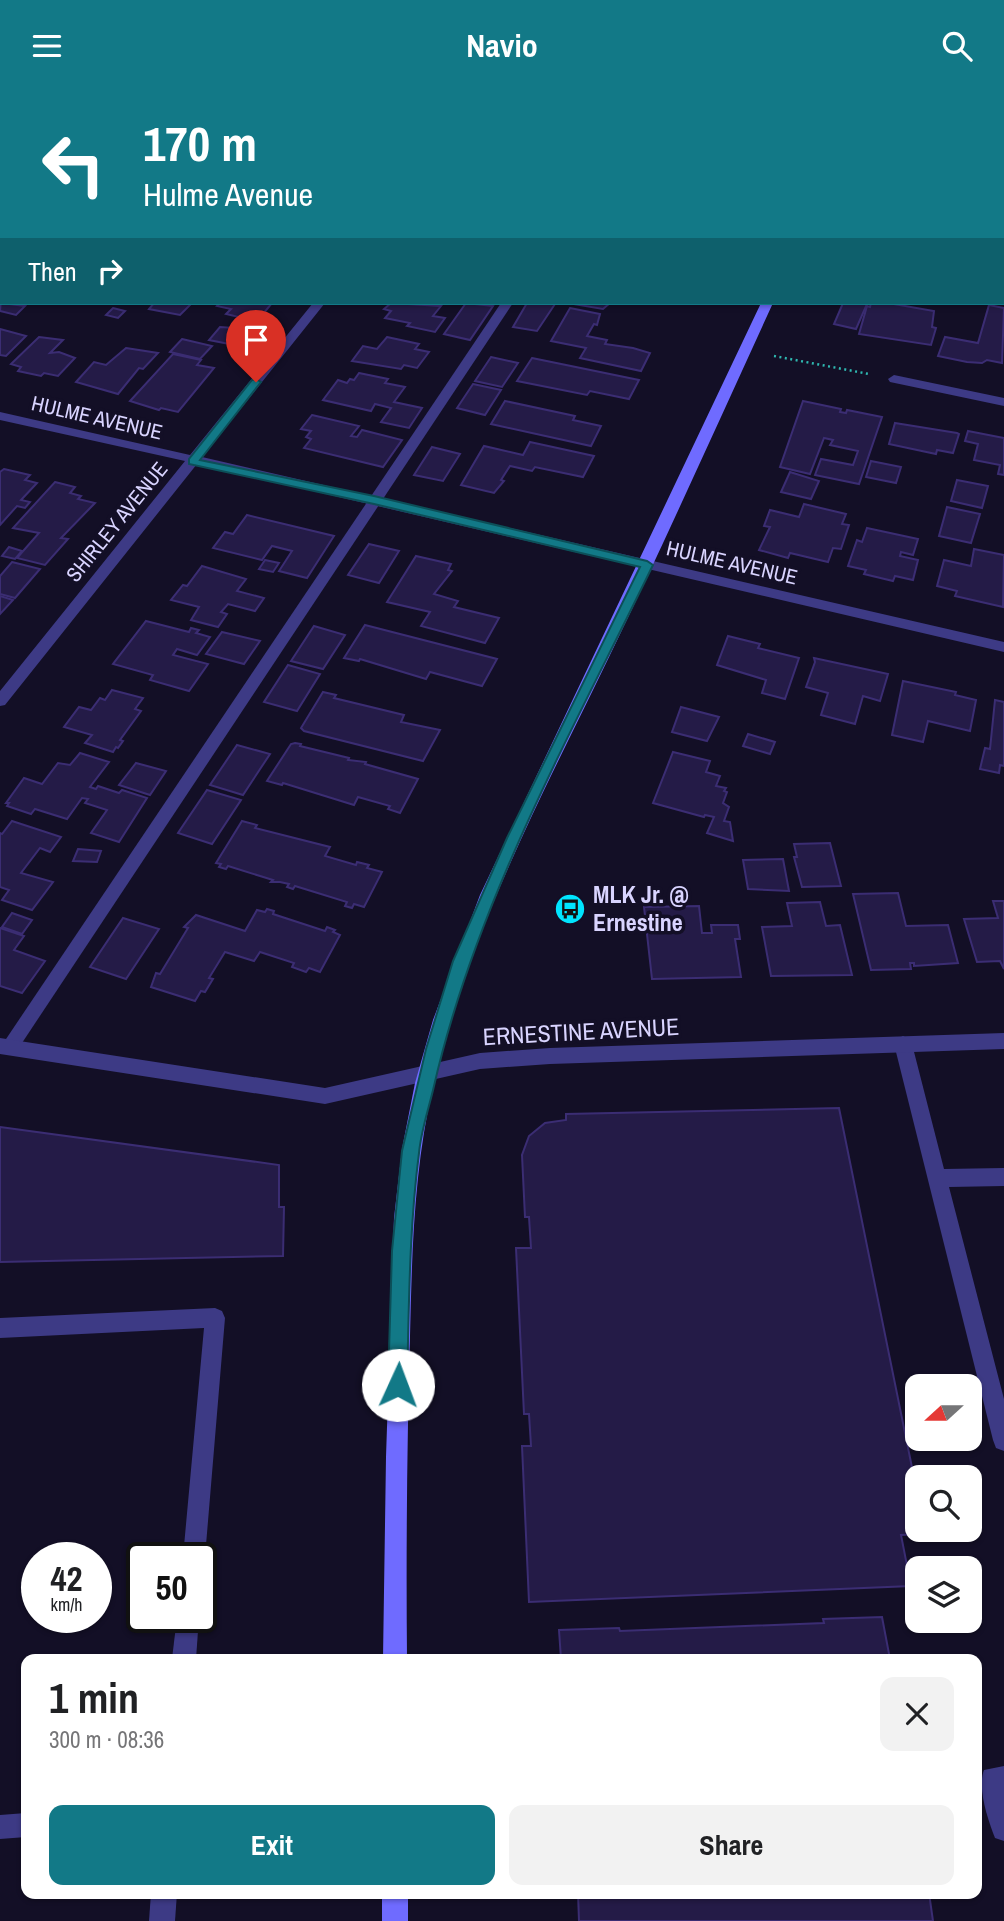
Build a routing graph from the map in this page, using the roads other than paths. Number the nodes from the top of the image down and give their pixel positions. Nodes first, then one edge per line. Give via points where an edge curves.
1 (317, 305) edge
2 (507, 305) edge
3 (766, 305) edge
4 (894, 379) road end
5 (1004, 402) edge
6 (0, 417) edge
7 (193, 461) junction
8 (374, 500) junction
9 (647, 565) junction
10 (1004, 647) edge
11 (0, 701) edge
12 (1004, 1041) edge
13 (903, 1045) junction
14 (5, 1047) edge
15 (427, 1071) junction
16 (1004, 1177) edge
17 (937, 1178) junction
18 (0, 1328) edge
19 (1004, 1440) edge
20 (195, 1542) edge
21 (186, 1633) edge
22 (184, 1654) edge
23 (395, 1654) edge
24 (1004, 1778) edge
25 (21, 1825) edge
26 (0, 1827) edge
27 (1004, 1829) edge
28 (164, 1899) edge
29 (395, 1899) edge
30 (162, 1921) edge
31 (395, 1921) edge

1 - 7 street, SHIRLEY AVENUE
2 - 8 street
3 - 9 main road
4 - 5 street
6 - 7 street, HULME AVENUE
7 - 8 street, HULME AVENUE
7 - 11 street, SHIRLEY AVENUE
8 - 9 street, HULME AVENUE
8 - 14 street
9 - 10 street, HULME AVENUE
9 - 15 main road via 492,887 461,961
12 - 13 street, ERNESTINE AVENUE
13 - 15 street, ERNESTINE AVENUE via 550,1056 480,1061
13 - 17 street
14 - 15 street, ERNESTINE AVENUE via 325,1096
15 - 23 main road via 410,1151 401,1251
16 - 17 street
17 - 19 street
18 - 20 street via 215,1318
21 - 22 street
24 - 27 street via 993,1779
25 - 26 street
28 - 30 street
29 - 31 main road

